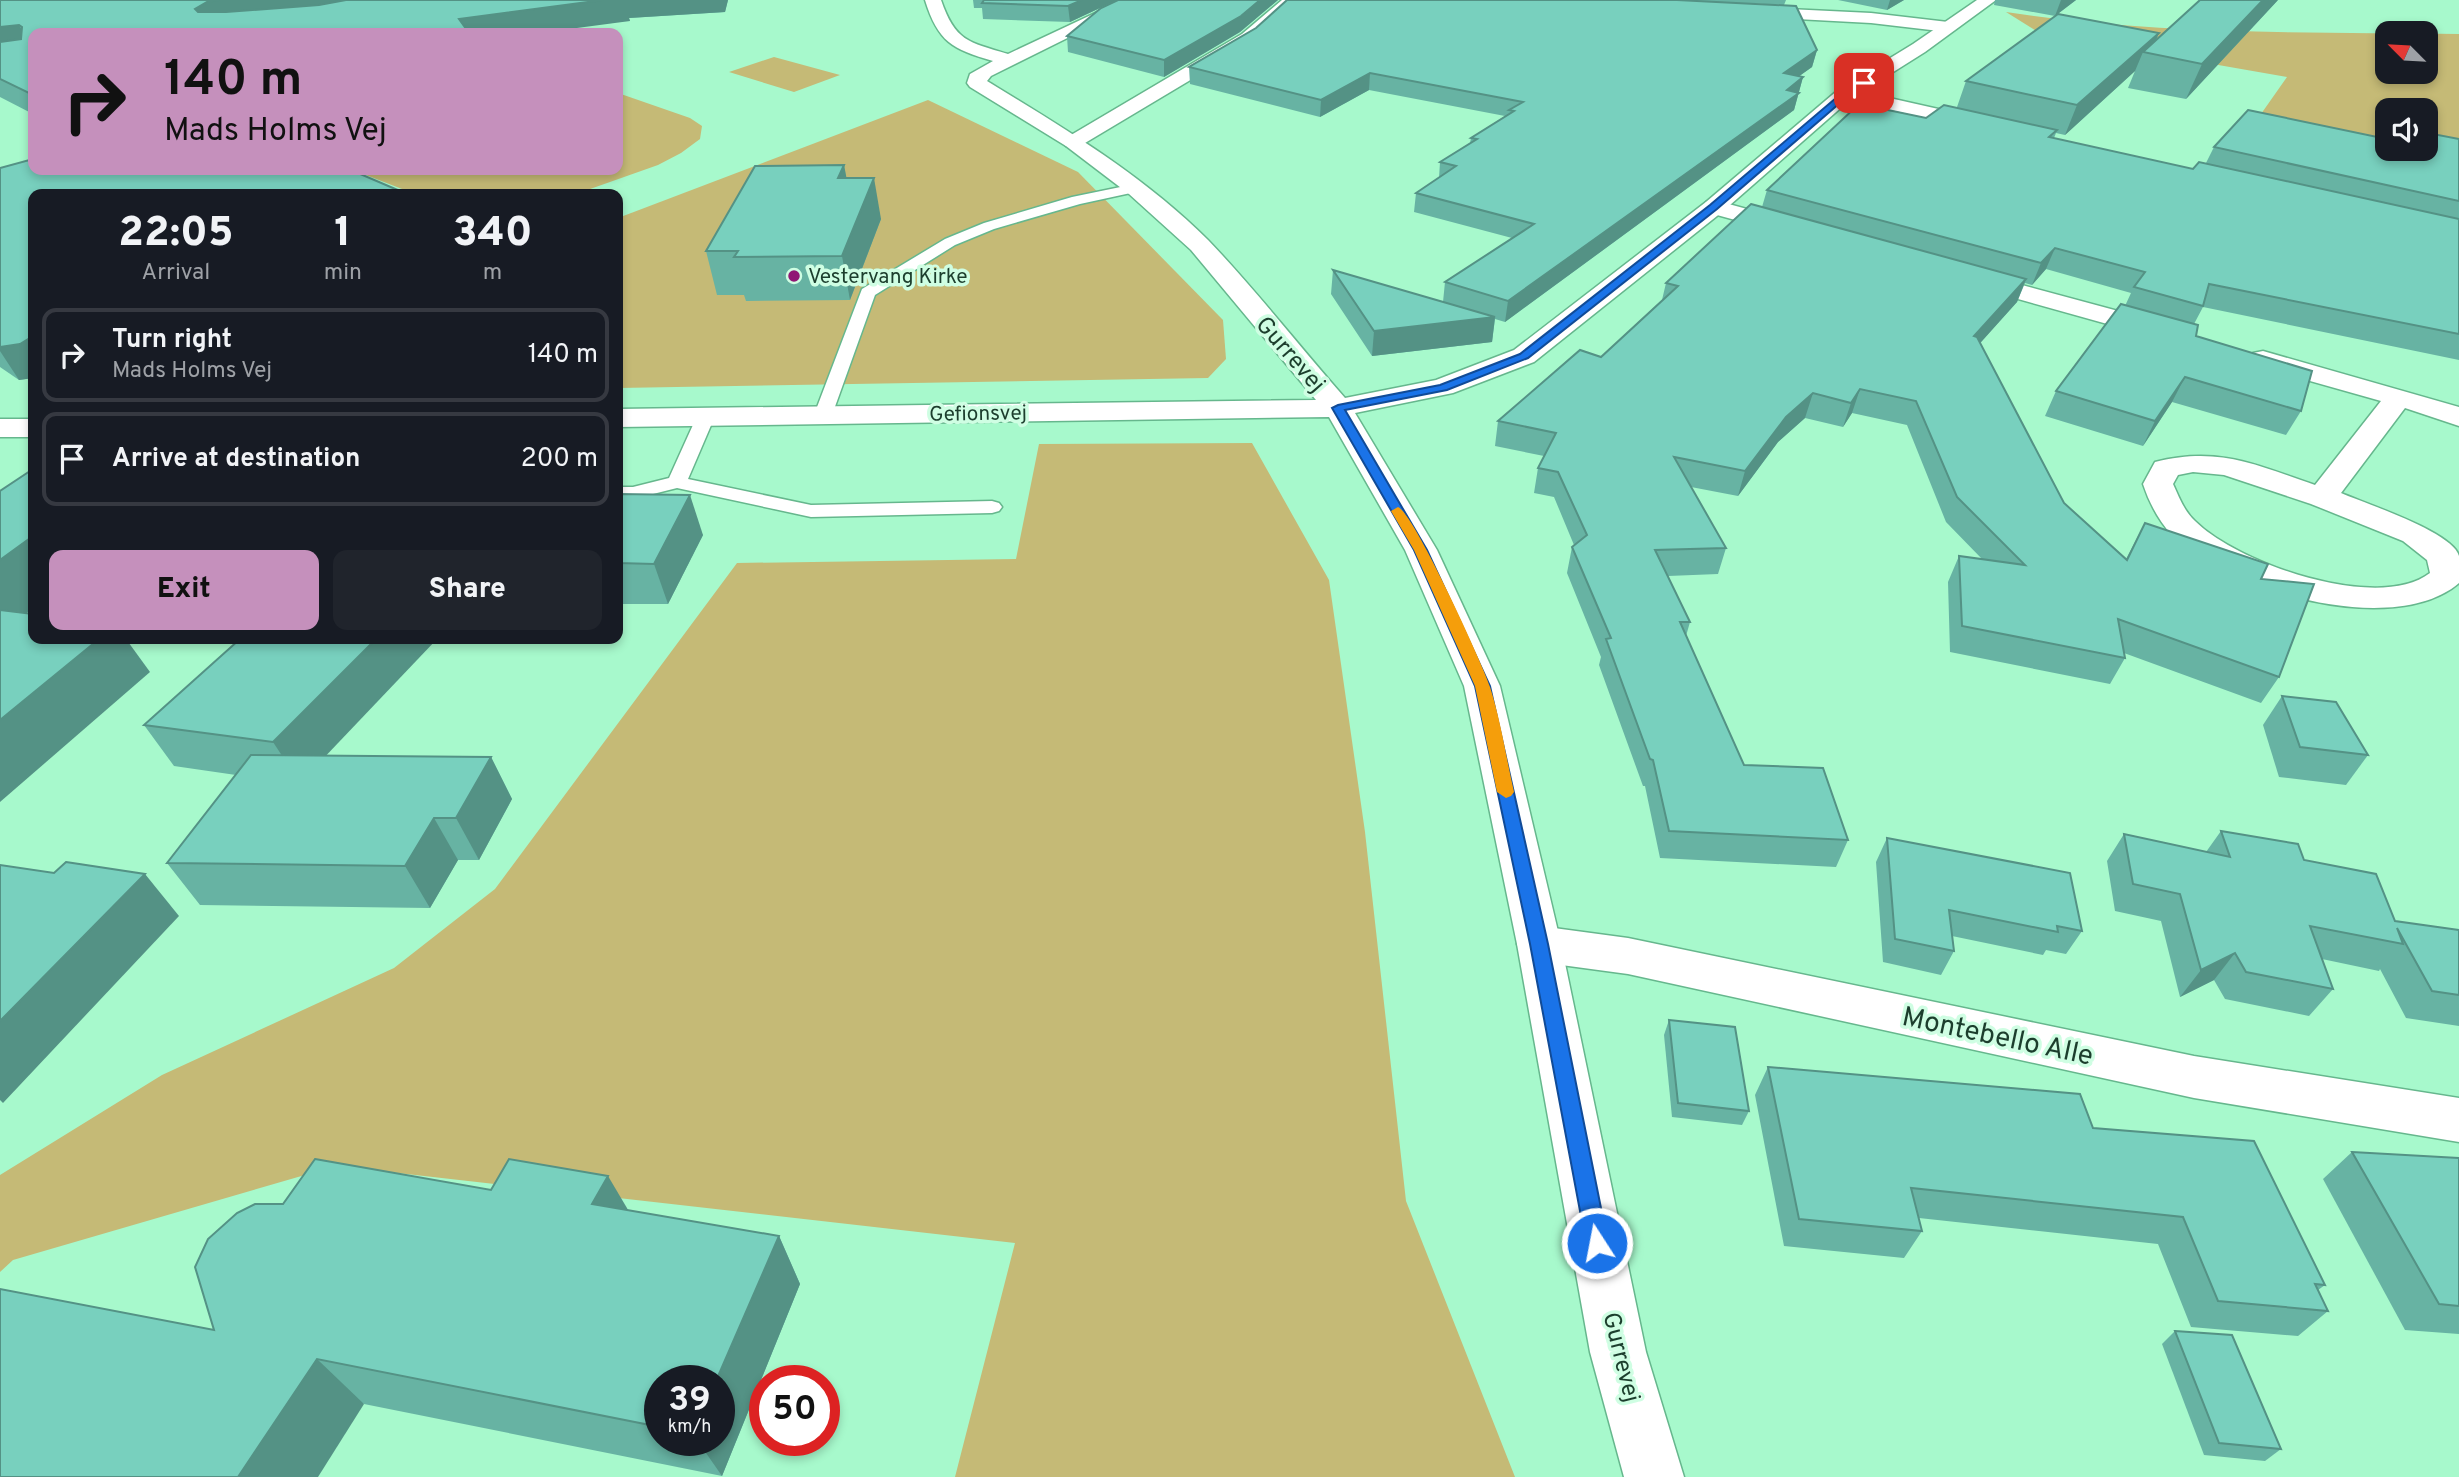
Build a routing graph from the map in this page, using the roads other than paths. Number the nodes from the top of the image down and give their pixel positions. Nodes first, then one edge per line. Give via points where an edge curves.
1 (933, 0) edge
2 (1136, 0) edge
3 (1292, 0) edge
4 (1988, 0) edge
5 (1734, 11) edge
6 (1948, 27) junction
7 (1009, 60) junction
8 (1845, 94) junction
9 (2007, 131) edge
10 (1073, 142) junction
11 (1135, 188) junction
12 (1714, 207) junction
13 (1808, 233) edge
14 (1942, 270) edge
15 (2184, 337) edge
16 (2238, 352) edge
17 (2399, 397) junction
18 (1338, 408) junction
19 (823, 415) junction
20 (706, 416) junction
21 (2459, 417) edge
22 (623, 418) edge
23 (0, 428) edge
24 (28, 428) edge
25 (677, 482) junction
26 (623, 493) edge
27 (2322, 497) junction
28 (992, 507) dead end
29 (1539, 944) junction
30 (2459, 1120) edge
31 (1654, 1477) edge

1 - 7 street via 951,37
2 - 7 street
3 - 10 street via 1248,38
4 - 6 street, Gefionsvej
5 - 6 street
6 - 8 street, Gefionsvej
7 - 10 street, Gurrevej via 984,72 977,83
8 - 9 street
8 - 12 street, Gefionsvej
10 - 11 street, Gurrevej
11 - 18 street, Gurrevej via 1199,245
11 - 19 lane via 989,226 950,242 868,292
12 - 13 street
12 - 18 street, Gefionsvej via 1524,356 1443,387
14 - 15 street
16 - 17 street
17 - 21 street
17 - 27 street
18 - 19 street, Gefionsvej
18 - 29 street, Gurrevej via 1421,550 1482,686
19 - 20 street, Gefionsvej
20 - 22 street, Gefionsvej
20 - 25 lane
23 - 24 street
25 - 26 lane
25 - 28 lane via 811,511
27 - 27 street via 2228,466 2193,463 2166,468 2158,484 2167,508 2188,532 2226,557 2283,581 2339,595 2383,599 2427,591 2447,576 2442,555 2414,534
29 - 30 street, Montebello Alle via 1628,956 2194,1077
29 - 31 street, Gurrevej via 1618,1352

